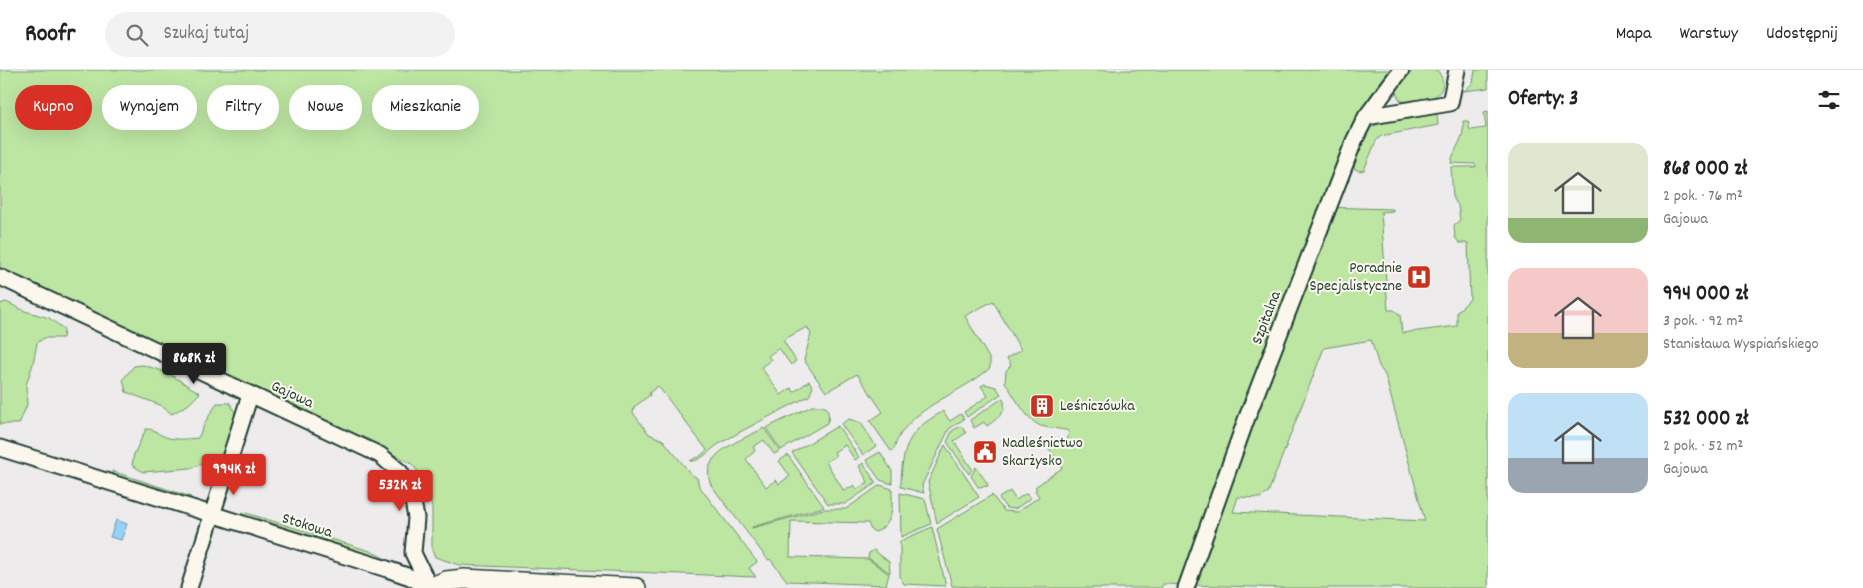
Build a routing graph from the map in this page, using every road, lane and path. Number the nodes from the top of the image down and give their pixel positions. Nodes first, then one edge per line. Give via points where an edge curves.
1 (1401, 70) edge
2 (1457, 70) edge
3 (1366, 117) junction
4 (0, 277) edge
5 (250, 395) junction
6 (0, 448) edge
7 (213, 515) junction
8 (189, 588) edge
9 (430, 588) edge
10 (636, 588) edge
11 (1186, 588) edge

1 - 3 street, Szpitalna
2 - 3 street via 1450,104
3 - 11 street, Szpitalna via 1246,420
4 - 5 street, Gajowa
5 - 7 street
5 - 9 street, Gajowa via 380,456 400,472 412,494 416,518 413,553
6 - 7 street, Stokowa
7 - 8 street
7 - 9 street, Stokowa via 387,569
9 - 10 street via 446,581 464,579

